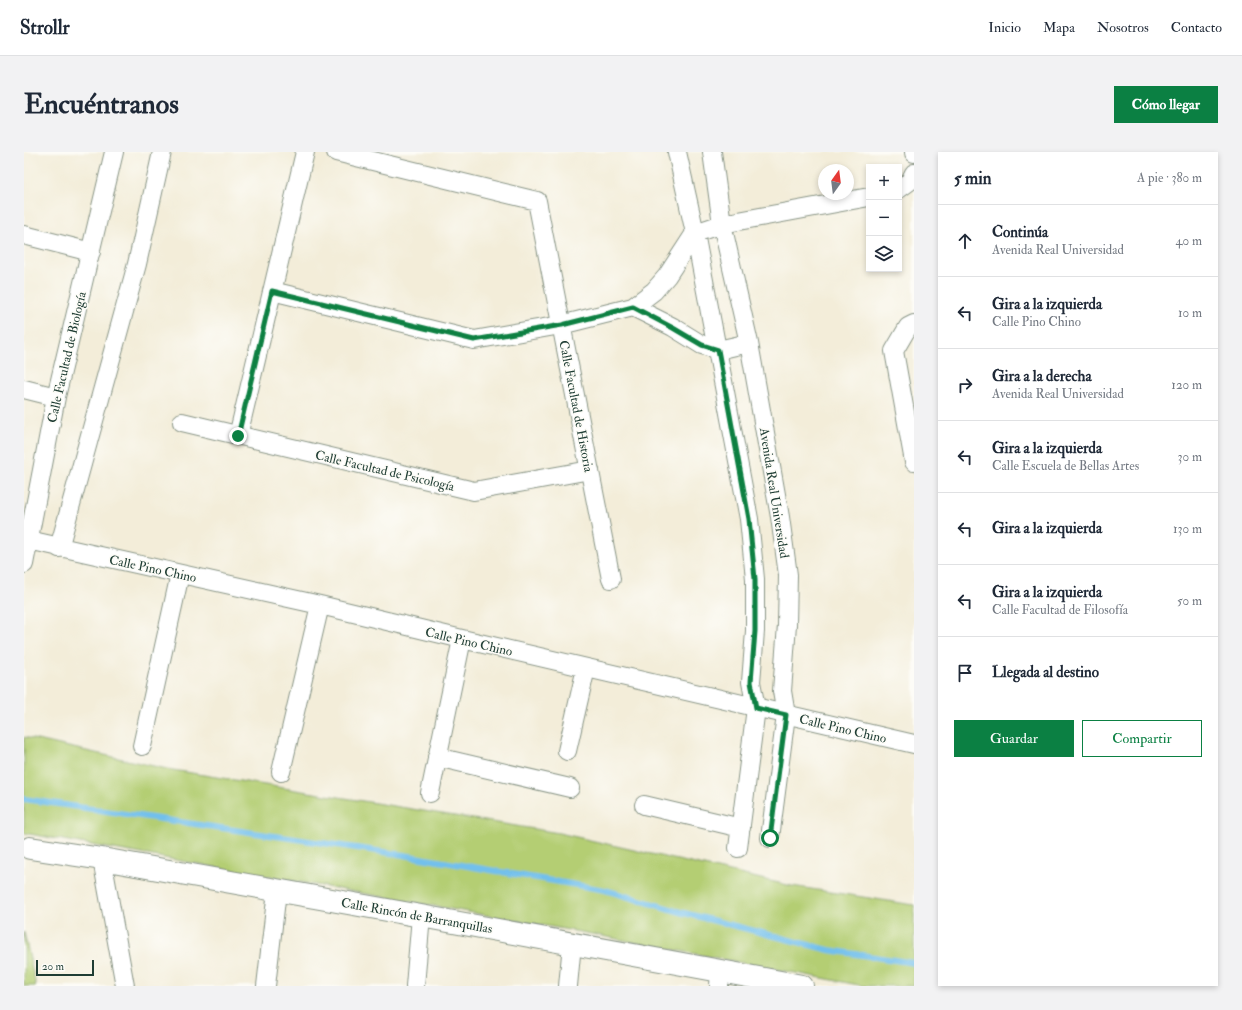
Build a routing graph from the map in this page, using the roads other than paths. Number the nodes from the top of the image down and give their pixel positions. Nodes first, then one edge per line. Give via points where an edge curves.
1 (114, 152) edge
2 (162, 152) edge
3 (305, 152) edge
4 (336, 152) edge
5 (677, 152) edge
6 (712, 152) edge
7 (914, 173) edge
8 (902, 187) edge
9 (866, 198) edge
10 (722, 224) junction
11 (695, 233) junction
12 (24, 235) edge
13 (91, 252) junction
14 (272, 291) junction
15 (633, 307) junction
16 (914, 324) edge
17 (562, 325) junction
18 (749, 343) junction
19 (718, 350) junction
20 (24, 389) edge
21 (56, 397) junction
22 (182, 422) dead end
23 (238, 436) junction
24 (914, 462) edge
25 (590, 470) junction
26 (26, 540) edge
27 (59, 548) junction
28 (24, 564) edge
29 (180, 574) junction
30 (611, 579) dead end
31 (320, 605) junction
32 (462, 640) junction
33 (586, 668) junction
34 (756, 708) junction
35 (786, 715) junction
36 (914, 744) edge
37 (142, 746) dead end
38 (567, 751) dead end
39 (437, 757) junction
40 (281, 772) dead end
41 (570, 788) dead end
42 (430, 793) dead end
43 (644, 805) dead end
44 (741, 828) junction
45 (770, 838) dead end
46 (30, 848) dead end
47 (738, 848) dead end
48 (102, 859) junction
49 (277, 890) junction
50 (422, 916) junction
51 (572, 944) junction
52 (720, 978) edge
53 (756, 982) edge
54 (125, 986) edge
55 (266, 986) edge
56 (415, 986) edge
57 (568, 986) edge
58 (802, 986) edge

1 - 13 street, Calle Facultad de Biología
2 - 27 street via 136,264
3 - 14 street
4 - 17 street, Calle Facultad de Historia via 537,201
5 - 11 street
6 - 10 street, Avenida Real Universidad
7 - 8 street via 910,181
9 - 10 street
10 - 11 street
10 - 18 street, Avenida Real Universidad
11 - 15 street via 667,276 654,291
11 - 19 street
12 - 13 street
13 - 21 street, Calle Facultad de Biología
14 - 17 street via 474,340
14 - 23 street
15 - 17 street
15 - 19 street via 702,345
16 - 24 street via 908,327 894,351
17 - 25 street, Calle Facultad de Historia
18 - 19 street
18 - 35 street, Avenida Real Universidad via 788,575 782,691
19 - 34 street via 749,519 755,579 755,631 751,682
20 - 21 street
21 - 26 street, Calle Facultad de Biología
22 - 23 street, Calle Facultad de Psicología
23 - 25 street, Calle Facultad de Psicología via 474,491
25 - 30 street, Calle Facultad de Historia
26 - 27 street, Calle Pino Chino
26 - 28 street, Calle Facultad de Biología
27 - 29 street, Calle Pino Chino
29 - 31 street, Calle Pino Chino
29 - 37 street
31 - 32 street, Calle Pino Chino
31 - 40 street
32 - 33 street, Calle Pino Chino
32 - 39 street
33 - 34 street, Calle Pino Chino
33 - 38 street
34 - 35 street, Calle Pino Chino
34 - 44 street
35 - 36 street, Calle Pino Chino
35 - 45 street, Avenida Real Universidad
39 - 41 street
39 - 42 street
43 - 44 street
44 - 47 street
46 - 48 street, Calle Rincón de Barranquillas
48 - 49 street, Calle Rincón de Barranquillas
48 - 54 street
49 - 50 street, Calle Rincón de Barranquillas
49 - 55 street
50 - 51 street, Calle Rincón de Barranquillas
50 - 56 street
51 - 52 street, Calle Rincón de Barranquillas
51 - 57 street
52 - 53 street, Calle Rincón de Barranquillas
53 - 58 street, Calle Rincón de Barranquillas

